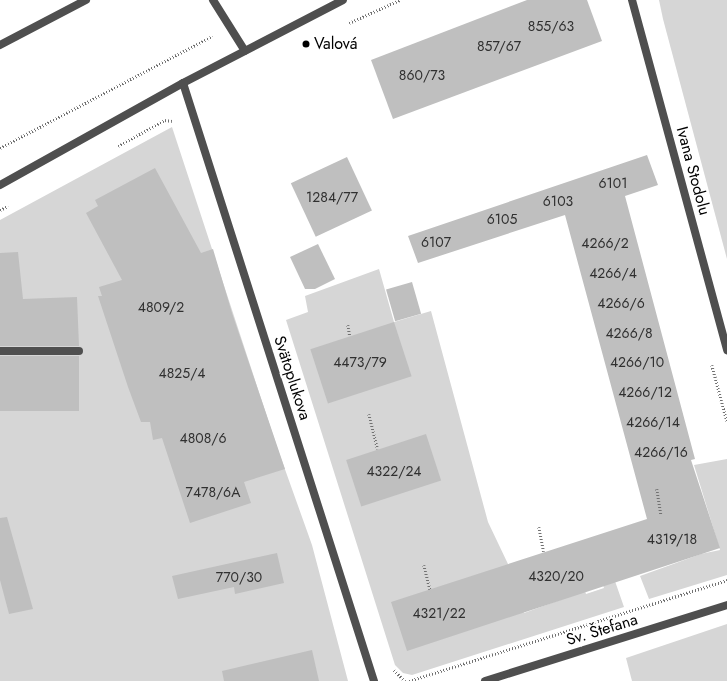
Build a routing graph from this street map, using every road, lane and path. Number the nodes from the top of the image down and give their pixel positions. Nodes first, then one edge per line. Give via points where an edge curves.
1 (86, 0) edge
2 (214, 0) edge
3 (342, 0) edge
4 (400, 0) edge
5 (632, 0) edge
6 (222, 14) junction
7 (347, 24) dead end
8 (0, 45) edge
9 (245, 51) junction
10 (183, 83) junction
11 (175, 127) dead end
12 (0, 148) edge
13 (110, 150) dead end
14 (0, 185) edge
15 (12, 204) dead end
16 (0, 210) edge
17 (348, 325) dead end
18 (350, 336) dead end
19 (79, 350) dead end
20 (727, 350) edge
21 (0, 351) edge
22 (369, 414) dead end
23 (378, 449) dead end
24 (657, 489) dead end
25 (661, 515) dead end
26 (539, 527) dead end
27 (544, 552) dead end
28 (424, 565) dead end
29 (727, 580) edge
30 (430, 589) dead end
31 (727, 605) edge
32 (392, 668) dead end
33 (374, 681) edge
34 (405, 681) edge
35 (409, 681) edge
36 (486, 681) edge

1 - 8 street
2 - 6 street
3 - 9 street
4 - 7 path
5 - 20 street, Ivana Stodolu
6 - 9 street
6 - 12 path via 213,35
9 - 10 street
10 - 14 street
10 - 33 street, Svätoplukova
11 - 13 path via 172,121 164,120
15 - 16 path
17 - 18 path
19 - 21 street
22 - 23 path
24 - 25 path
26 - 27 path
28 - 30 path
29 - 35 path
31 - 36 street, Sv. Štefana
32 - 34 path

